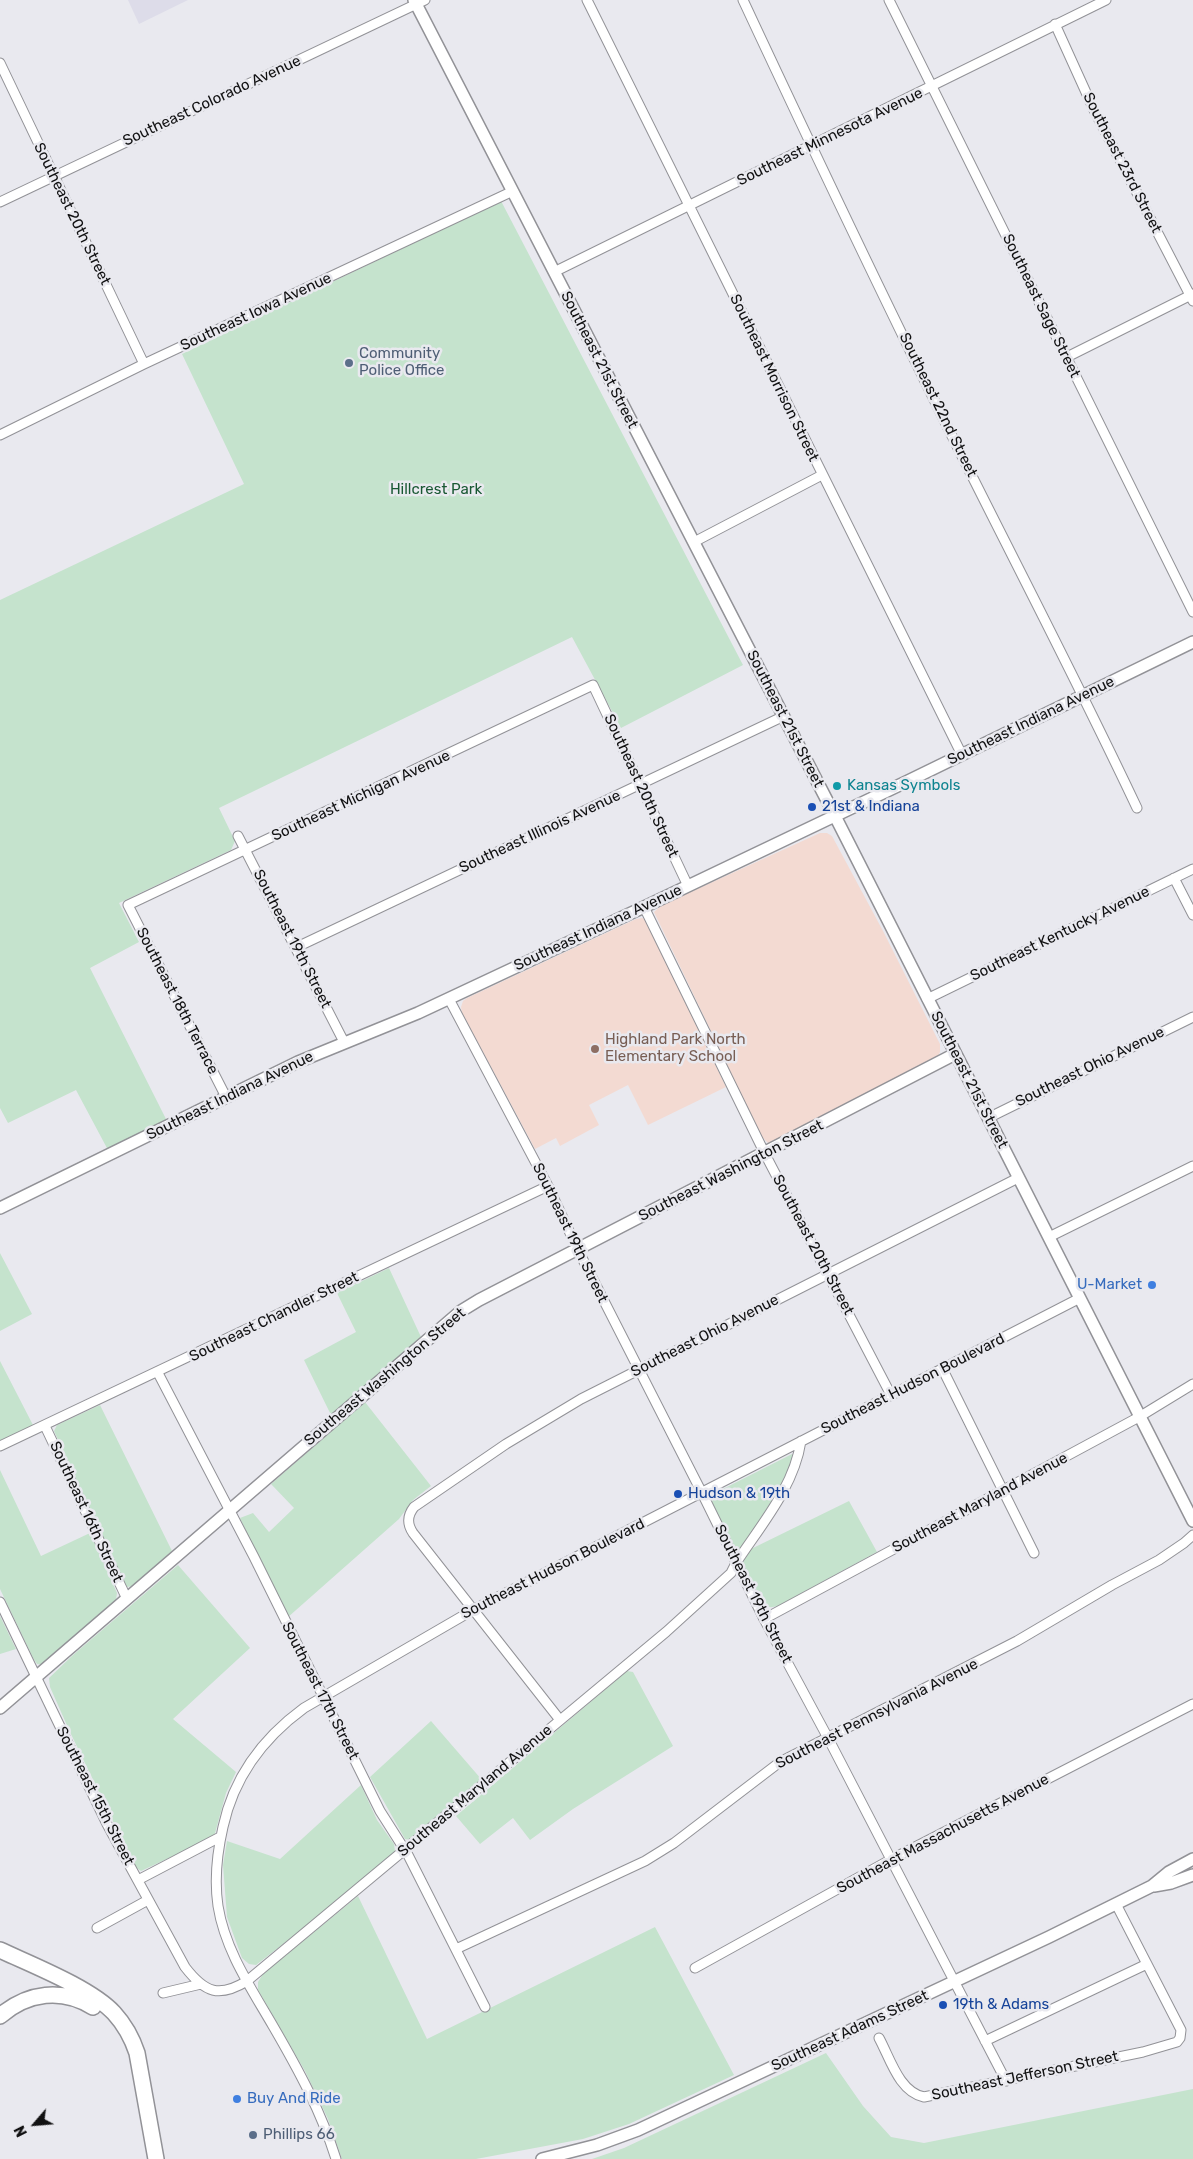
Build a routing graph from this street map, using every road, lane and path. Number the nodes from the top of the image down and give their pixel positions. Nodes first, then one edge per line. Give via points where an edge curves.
1 (587, 0) edge
2 (743, 0) edge
3 (889, 0) edge
4 (1106, 0) edge
5 (418, 1) edge
6 (1055, 24) junction
7 (0, 63) edge
8 (933, 87) junction
9 (811, 146) junction
10 (54, 176) junction
11 (513, 191) junction
12 (0, 202) edge
13 (688, 206) junction
14 (554, 272) junction
15 (1192, 297) edge
16 (1067, 357) junction
17 (144, 364) junction
18 (0, 435) edge
19 (822, 475) junction
20 (694, 542) junction
21 (1193, 612) edge
22 (1193, 642) edge
23 (593, 686) joint
24 (1084, 695) junction
25 (784, 716) junction
26 (962, 755) junction
27 (641, 785) junction
28 (1137, 808) dead end
29 (835, 816) junction
30 (238, 836) dead end
31 (246, 850) junction
32 (1193, 869) edge
33 (1174, 878) junction
34 (688, 886) junction
35 (128, 906) joint
36 (644, 907) junction
37 (1193, 915) edge
38 (297, 947) junction
39 (449, 999) junction
40 (928, 999) junction
41 (1193, 1017) edge
42 (344, 1042) junction
43 (956, 1054) junction
44 (226, 1097) junction
45 (988, 1118) junction
46 (765, 1154) junction
47 (1193, 1166) edge
48 (1018, 1178) junction
49 (548, 1186) junction
50 (0, 1208) edge
51 (1049, 1237) junction
52 (578, 1250) junction
53 (829, 1274) junction
54 (1080, 1298) junction
55 (942, 1368) junction
56 (639, 1370) junction
57 (158, 1373) junction
58 (1193, 1384) edge
59 (891, 1395) junction
60 (1140, 1417) junction
61 (45, 1426) junction
62 (801, 1441) junction
63 (0, 1446) edge
64 (1004, 1490) junction
65 (702, 1492) junction
66 (230, 1511) junction
67 (1193, 1521) edge
68 (1193, 1535) edge
69 (1034, 1553) dead end
70 (736, 1563) junction
71 (127, 1599) junction
72 (0, 1602) edge
73 (473, 1610) junction
74 (764, 1619) junction
75 (36, 1677) junction
76 (324, 1696) junction
77 (1193, 1704) edge
78 (0, 1708) edge
79 (560, 1720) junction
80 (828, 1738) junction
81 (220, 1837) junction
82 (404, 1850) junction
83 (1193, 1859) edge
84 (890, 1860) junction
85 (1193, 1875) edge
86 (138, 1880) junction
87 (1152, 1886) junction
88 (148, 1900) junction
89 (1116, 1904) junction
90 (97, 1928) dead end
91 (456, 1949) junction
92 (0, 1950) edge
93 (1147, 1964) junction
94 (695, 1968) dead end
95 (247, 1981) junction
96 (954, 1982) junction
97 (201, 1984) junction
98 (163, 1993) dead end
99 (485, 2007) dead end
100 (0, 2016) edge
101 (879, 2038) dead end
102 (985, 2041) junction
103 (1006, 2081) junction
104 (146, 2159) edge
105 (156, 2159) edge
106 (336, 2159) edge
107 (542, 2159) edge

1 - 13 street, Southeast Morrison Street
2 - 9 street, Southeast 22nd Street
3 - 8 street, Southeast Sage Street
4 - 6 street, Southeast Minnesota Avenue
5 - 10 street, Southeast Colorado Avenue
5 - 11 street, Southeast 21st Street
6 - 8 street, Southeast Minnesota Avenue
6 - 15 street, Southeast 23rd Street via 1094,110
7 - 10 street, Southeast 20th Street
8 - 9 street, Southeast Minnesota Avenue
8 - 16 street, Southeast Sage Street
9 - 13 street, Southeast Minnesota Avenue
9 - 24 street, Southeast 22nd Street
10 - 12 street, Southeast Colorado Avenue
10 - 17 street, Southeast 20th Street
11 - 14 street, Southeast 21st Street
11 - 17 street, Southeast Iowa Avenue
13 - 14 street, Southeast Minnesota Avenue
13 - 19 street, Southeast Morrison Street
14 - 20 street, Southeast 21st Street
15 - 16 street
16 - 21 street, Southeast Sage Street
17 - 18 street, Southeast Iowa Avenue
19 - 20 street
19 - 26 street, Southeast Morrison Street
20 - 25 street, Southeast 21st Street
22 - 24 street, Southeast Indiana Avenue
23 - 27 street, Southeast 20th Street
23 - 31 street, Southeast Michigan Avenue
24 - 26 street, Southeast Indiana Avenue
24 - 28 street, Southeast 22nd Street
25 - 27 street, Southeast Illinois Avenue
25 - 29 street, Southeast 21st Street
26 - 29 street, Southeast Indiana Avenue
27 - 34 street, Southeast 20th Street
27 - 38 street, Southeast Illinois Avenue
29 - 34 street, Southeast Indiana Avenue
29 - 40 street, Southeast 21st Street
30 - 31 street, Southeast 19th Street
31 - 35 street, Southeast Michigan Avenue
31 - 38 street, Southeast 19th Street
32 - 33 street, Southeast Kentucky Avenue
33 - 37 street
33 - 40 street, Southeast Kentucky Avenue
34 - 36 street, Southeast Indiana Avenue
35 - 44 street, Southeast 18th Terrace
36 - 39 street, Southeast Indiana Avenue
36 - 46 street, Southeast 20th Street
38 - 42 street, Southeast 19th Street
39 - 42 street, Southeast Indiana Avenue
39 - 49 street, Southeast 19th Street
40 - 43 street, Southeast 21st Street
41 - 45 street, Southeast Ohio Avenue
42 - 44 street, Southeast Indiana Avenue
43 - 45 street, Southeast 21st Street
43 - 46 street, Southeast Washington Street
44 - 50 street, Southeast Indiana Avenue
45 - 48 street, Southeast 21st Street
46 - 52 street, Southeast Washington Street
46 - 53 street, Southeast 20th Street
47 - 51 street
48 - 51 street, Southeast 21st Street
48 - 53 street, Southeast Ohio Avenue
49 - 52 street, Southeast 19th Street
49 - 57 street, Southeast Chandler Street
51 - 54 street, Southeast 21st Street
52 - 56 street, Southeast 19th Street
52 - 66 street, Southeast Washington Street via 462,1311
53 - 56 street, Southeast Ohio Avenue
53 - 59 street, Southeast 20th Street
54 - 55 street, Southeast Hudson Boulevard
54 - 60 street, Southeast 21st Street
55 - 59 street, Southeast Hudson Boulevard
55 - 64 street
56 - 65 street, Southeast 19th Street
56 - 73 street, Southeast Ohio Avenue via 580,1399 506,1444 414,1507 408,1517 413,1534
57 - 61 street, Southeast Chandler Street
57 - 66 street, Southeast 17th Street
58 - 60 street, Southeast Maryland Avenue
59 - 62 street, Southeast Hudson Boulevard
60 - 64 street, Southeast Maryland Avenue
60 - 67 street, Southeast 21st Street
61 - 63 street, Southeast Chandler Street
61 - 71 street, Southeast 16th Street
62 - 65 street, Southeast Hudson Boulevard
62 - 70 street, Southeast Maryland Avenue via 787,1486
64 - 69 street
64 - 74 street, Southeast Maryland Avenue
65 - 70 street, Southeast 19th Street
65 - 73 street, Southeast Hudson Boulevard
66 - 71 street, Southeast Washington Street
66 - 76 street, Southeast 17th Street
68 - 80 street, Southeast Pennsylvania Avenue via 1159,1560 1017,1641
70 - 74 street, Southeast 19th Street
70 - 79 street, Southeast Maryland Avenue via 731,1573 666,1632
71 - 75 street, Southeast Washington Street
72 - 75 street, Southeast 15th Street
73 - 76 street, Southeast Hudson Boulevard
73 - 79 street
74 - 80 street, Southeast 19th Street
75 - 78 street, Southeast Washington Street
75 - 86 street, Southeast 15th Street via 107,1824
76 - 81 street, Southeast Hudson Boulevard via 288,1720 260,1748 230,1799
76 - 82 street, Southeast 17th Street via 380,1811
77 - 84 street, Southeast Massachusetts Avenue
79 - 82 street, Southeast Maryland Avenue
80 - 84 street, Southeast 19th Street
80 - 91 street, Southeast Pennsylvania Avenue via 780,1762 674,1843 645,1861
81 - 86 street
81 - 95 street, Southeast Hudson Boulevard via 216,1867 218,1906 229,1944
82 - 91 street, Southeast 17th Street
82 - 95 street, Southeast Maryland Avenue
83 - 87 street, Southeast Adams Street
84 - 94 street, Southeast Massachusetts Avenue
84 - 96 street, Southeast 19th Street
85 - 87 street, Southeast Adams Street
86 - 88 street, Southeast 15th Street
87 - 89 street, Southeast Adams Street
88 - 90 street
88 - 97 street, Southeast 15th Street via 185,1967
89 - 93 street
89 - 96 street, Southeast Adams Street
91 - 99 street, Southeast 17th Street
92 - 105 highway via 83,1990 102,2002 121,2022 137,2053
93 - 102 street
93 - 103 street, Southeast Jefferson Street via 1181,2034 1173,2044
95 - 97 street, Southeast Maryland Avenue via 226,1992
95 - 106 street via 305,2083
96 - 102 street, Southeast 19th Street
96 - 107 street, Southeast Adams Street via 638,2130 597,2145
97 - 98 street
100 - 104 highway via 30,1998 57,1994 83,2001 110,2020 127,2052
101 - 103 street, Southeast Jefferson Street via 903,2083 918,2096
102 - 103 street, Southeast 19th Street

